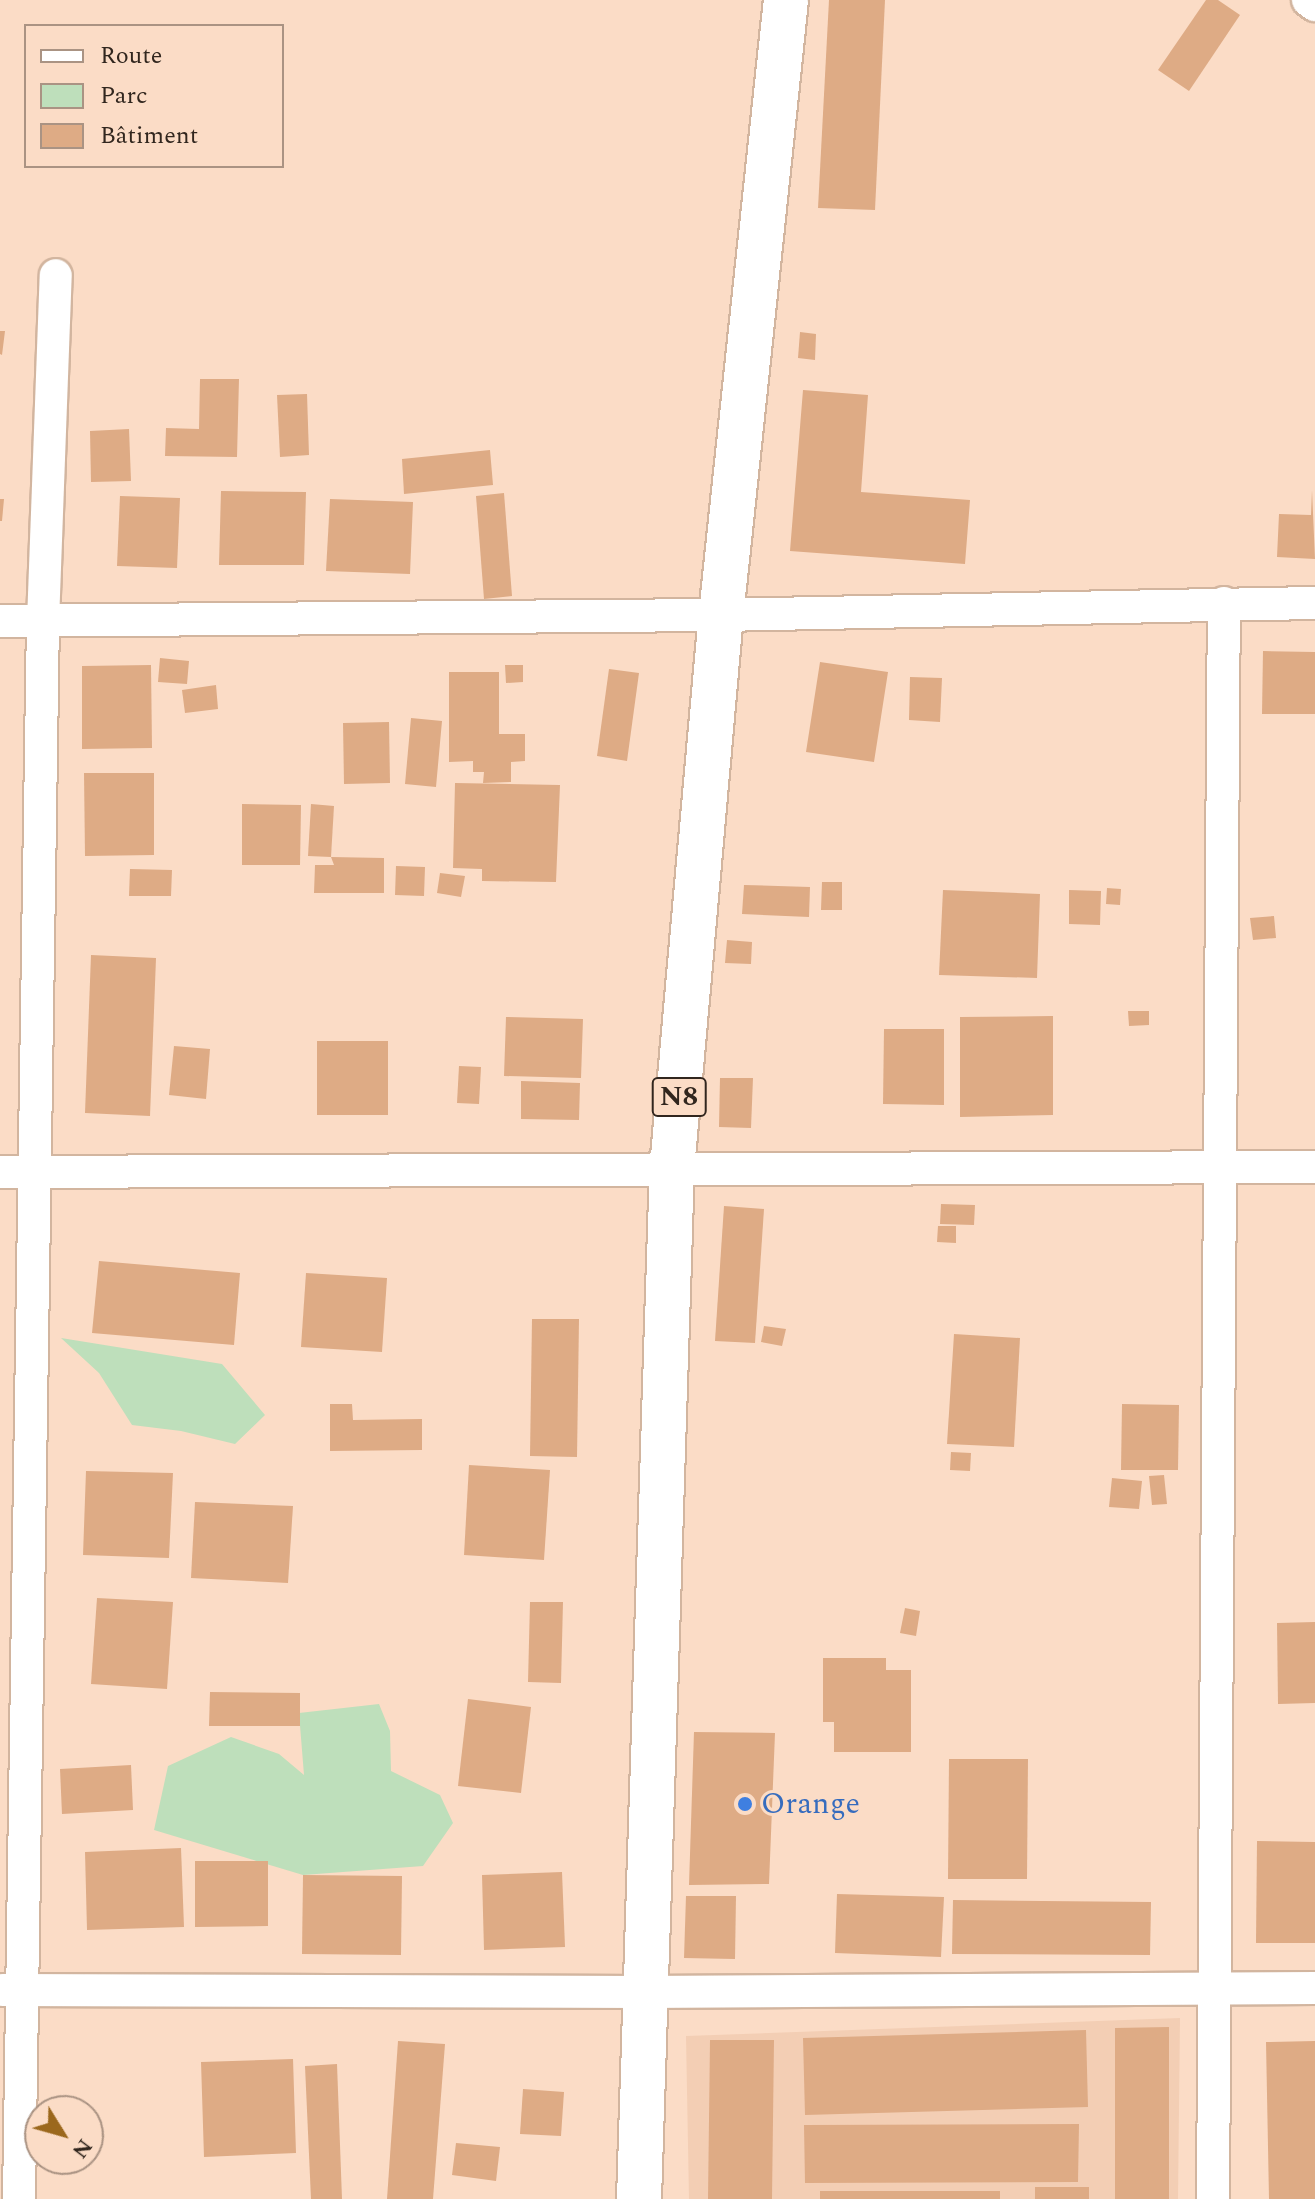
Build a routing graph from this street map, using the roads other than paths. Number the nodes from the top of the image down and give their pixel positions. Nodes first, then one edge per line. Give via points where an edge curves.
1 (786, 0) edge
2 (1308, 0) edge
3 (1315, 5) edge
4 (56, 275) dead end
5 (1224, 603) junction
6 (1315, 603) edge
7 (721, 615) junction
8 (0, 621) edge
9 (43, 622) junction
10 (1220, 1166) junction
11 (1315, 1167) edge
12 (672, 1168) junction
13 (0, 1172) edge
14 (36, 1172) junction
15 (1215, 1988) junction
16 (1315, 1988) edge
17 (11, 1990) edge
18 (644, 1992) junction
19 (19, 2199) edge
20 (639, 2199) edge
21 (1213, 2199) edge

1 - 7 main road, N8
2 - 3 street
4 - 9 street
5 - 6 street
5 - 7 street
5 - 10 street
7 - 9 street
7 - 12 main road, N8
8 - 9 street
9 - 14 street
10 - 11 street
10 - 12 street
10 - 15 street
12 - 14 street
12 - 18 main road, N8
13 - 14 street
14 - 17 street
15 - 16 street
15 - 18 street
15 - 21 street
17 - 18 street
17 - 19 street
18 - 20 main road, N8

